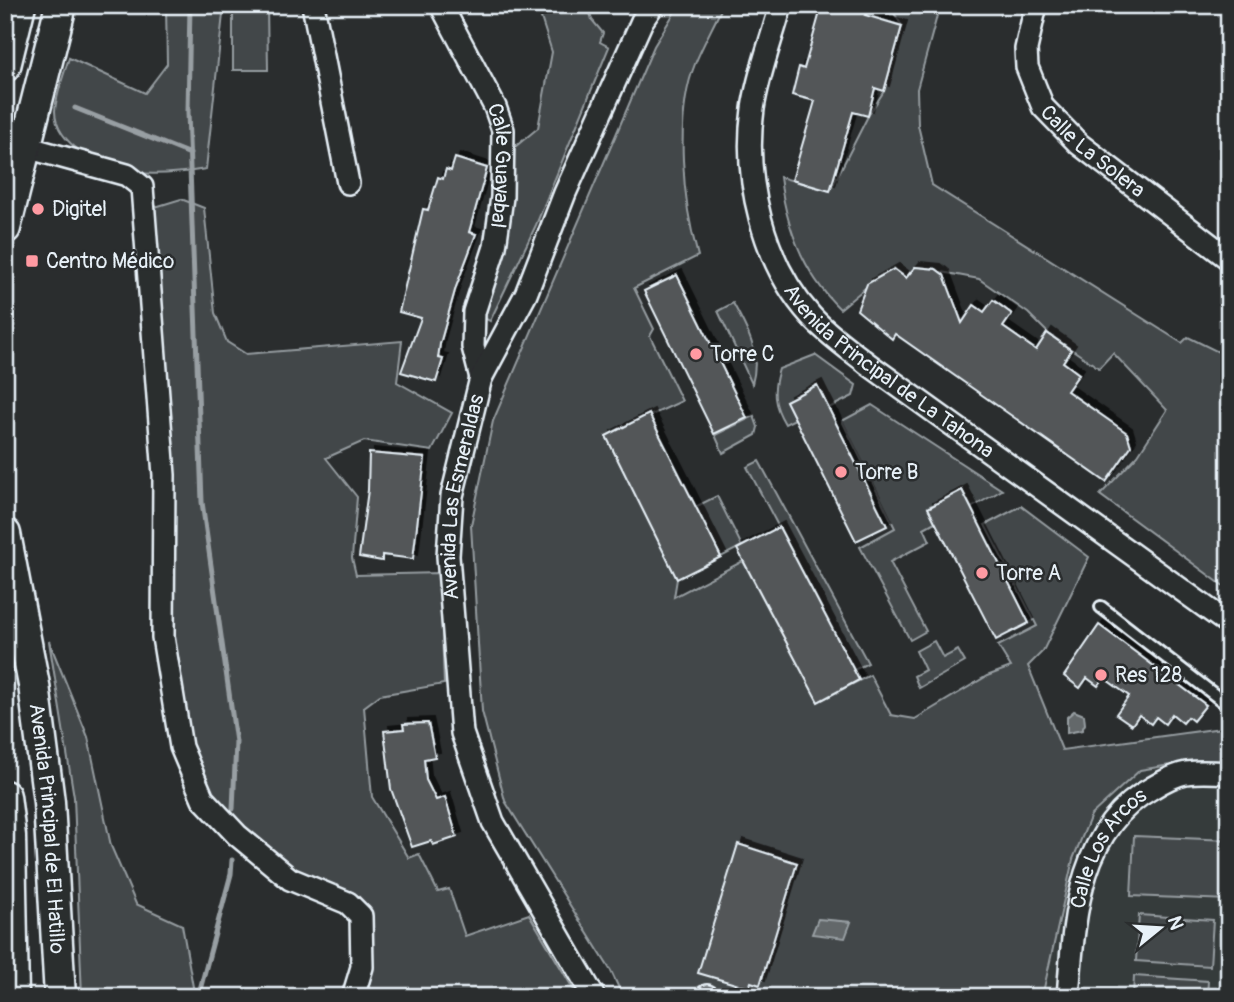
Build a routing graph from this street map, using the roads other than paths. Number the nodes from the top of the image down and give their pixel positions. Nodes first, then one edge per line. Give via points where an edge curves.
1 (20, 5) edge
2 (61, 5) edge
3 (313, 5) edge
4 (441, 5) edge
5 (653, 5) edge
6 (781, 5) edge
7 (1036, 5) edge
8 (5, 66) edge
9 (19, 146) edge
10 (348, 183) dead end
11 (5, 228) edge
12 (1229, 259) edge
13 (481, 379) junction
14 (5, 534) edge
15 (1101, 607) dead end
16 (1229, 624) edge
17 (1229, 706) edge
18 (1229, 773) edge
19 (5, 796) edge
20 (13, 997) edge
21 (60, 997) edge
22 (353, 997) edge
23 (594, 997) edge
24 (1068, 997) edge

1 - 8 main road
2 - 9 main road
3 - 10 street
4 - 13 street, Calle Guayabal via 503,130 496,236 474,312 473,347
5 - 13 street, Avenida Las Esmeraldas via 565,193 526,294
6 - 16 street, Avenida Principal de La Tahona via 753,108 751,170 765,234 793,293 824,329 868,364
7 - 12 street, Calle La Solera via 1026,49 1027,67 1043,107 1079,145
9 - 11 main road
9 - 22 street via 142,187 164,475 163,637 181,747 203,799 237,835 290,879 348,903 361,916 362,967
13 - 23 street, Avenida Las Esmeraldas via 452,496 448,556 462,733 493,822
14 - 21 main road, Avenida Principal de El Hatillo via 34,685 49,802
15 - 17 lane
18 - 24 street, Calle Los Arcos via 1183,773 1161,783 1135,797 1103,832 1090,859 1075,921
19 - 20 main road, Avenida Principal de El Hatillo

